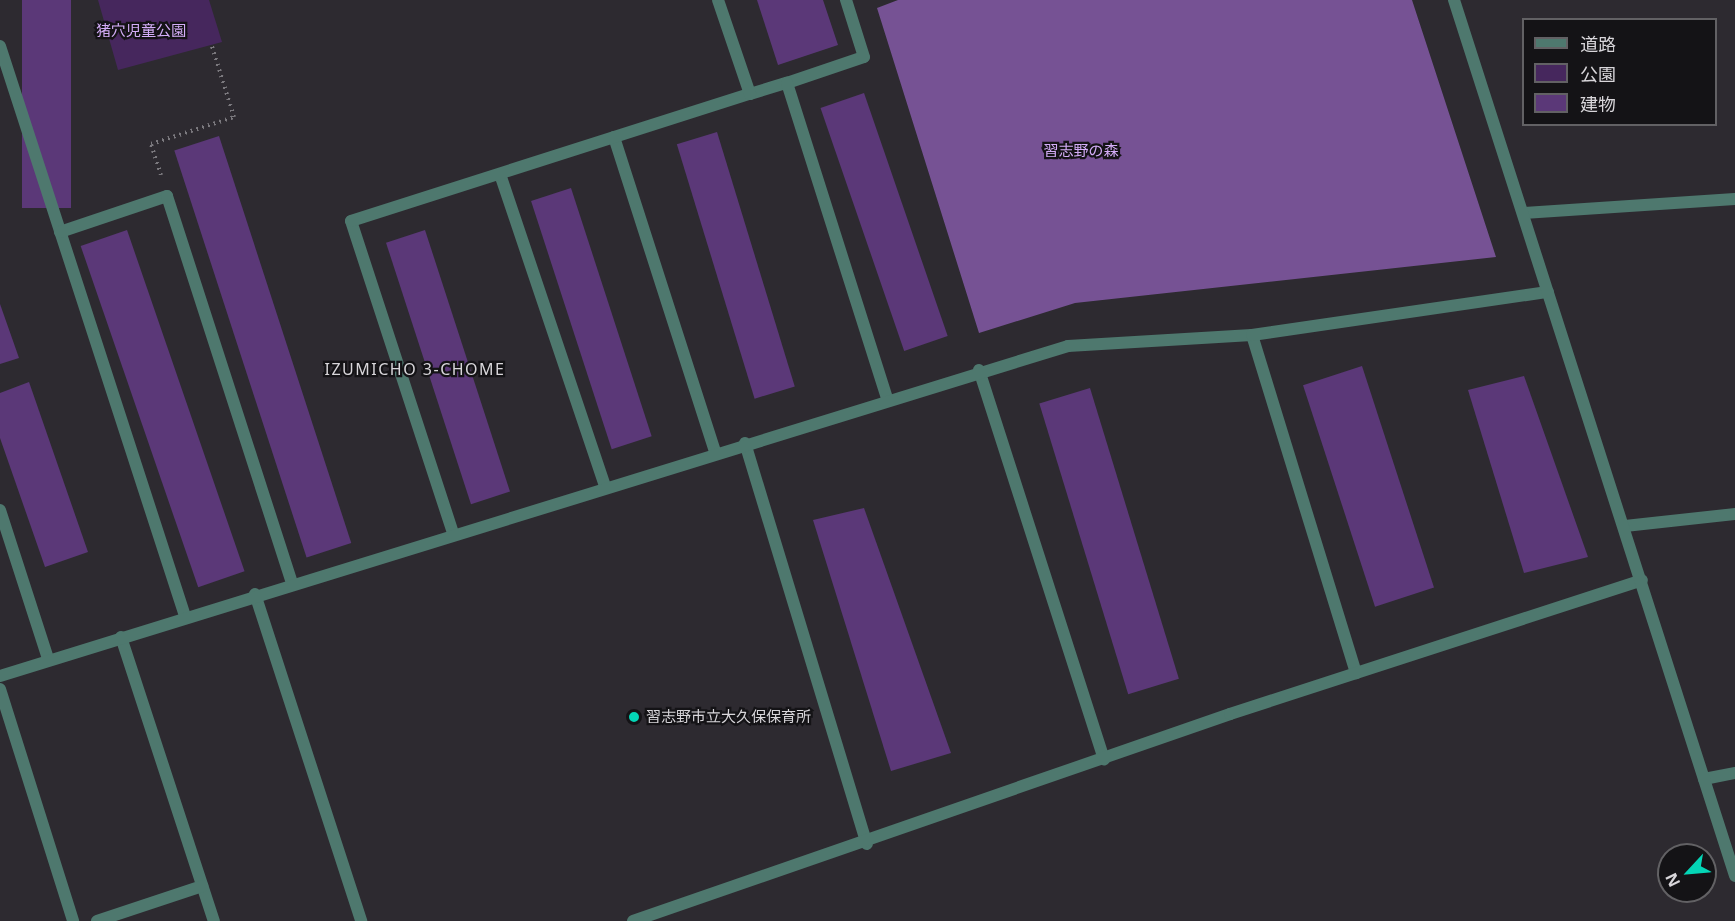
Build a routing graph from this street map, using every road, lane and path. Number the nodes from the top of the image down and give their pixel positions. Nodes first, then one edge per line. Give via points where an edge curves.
1 (718, 0) edge
2 (846, 0) edge
3 (1454, 0) edge
4 (211, 43) dead end
5 (0, 46) edge
6 (787, 83) junction
7 (750, 94) junction
8 (614, 137) junction
9 (500, 174) junction
10 (167, 196) junction
11 (1735, 199) edge
12 (1523, 213) junction
13 (60, 231) junction
14 (1548, 292) junction
15 (1252, 335) junction
16 (979, 370) junction
17 (887, 399) junction
18 (745, 443) junction
19 (715, 452) junction
20 (605, 486) junction
21 (0, 510) edge
22 (1735, 514) edge
23 (1625, 526) junction
24 (453, 533) junction
25 (1642, 580) junction
26 (292, 583) junction
27 (255, 594) junction
28 (185, 616) junction
29 (121, 637) junction
30 (48, 659) junction
31 (1356, 673) junction
32 (0, 676) edge
33 (0, 689) edge
34 (1104, 759) junction
35 (1735, 774) edge
36 (1704, 779) junction
37 (867, 844) junction
38 (1735, 876) edge
39 (202, 886) junction
40 (73, 921) edge
41 (97, 921) edge
42 (214, 921) edge
43 (361, 921) edge
44 (633, 921) edge

1 - 7 street
2 - 6 street via 864,57
3 - 12 street
4 - 10 path via 234,117 151,144
5 - 13 street
6 - 7 street
6 - 17 street
7 - 8 street
8 - 9 street
8 - 19 street
9 - 20 street
9 - 24 street via 351,221
10 - 13 street
10 - 26 street
11 - 12 street
12 - 14 street
13 - 28 street
14 - 15 street
14 - 23 street
15 - 16 street via 1068,345
15 - 31 street
16 - 17 street
16 - 34 street
17 - 18 street
18 - 19 street
18 - 37 street
19 - 20 street
20 - 24 street
21 - 30 street
22 - 23 street
23 - 25 street
24 - 26 street
25 - 31 street
25 - 36 street
26 - 27 street
27 - 28 street
27 - 43 street
28 - 29 street
29 - 30 street
29 - 39 street
30 - 32 street
31 - 34 street
33 - 40 street
34 - 37 street
35 - 36 street
36 - 38 street
37 - 44 street
39 - 41 street
39 - 42 street

